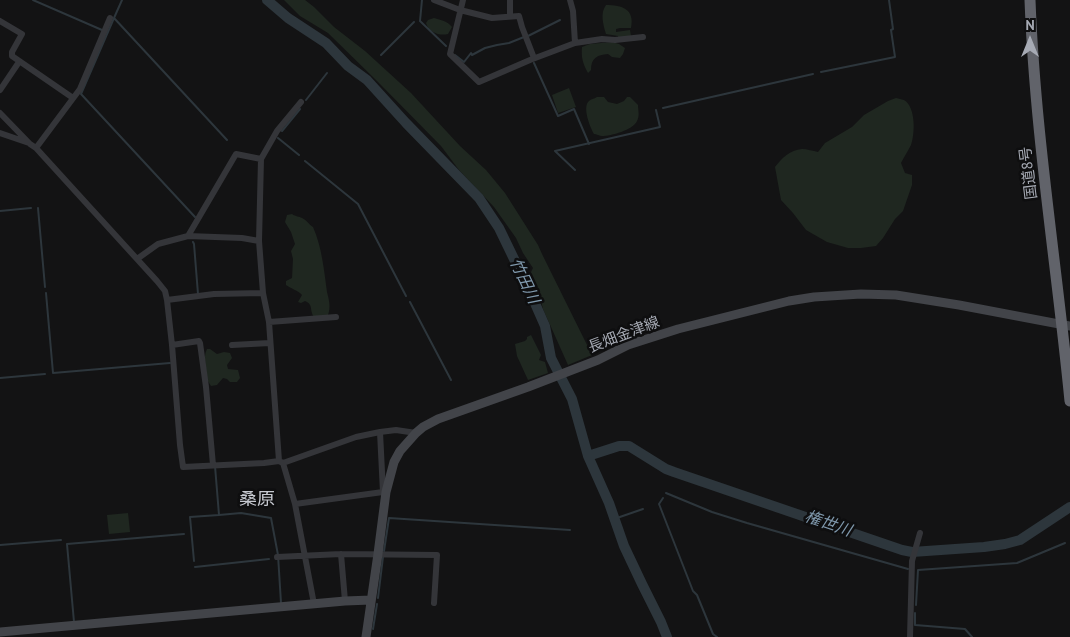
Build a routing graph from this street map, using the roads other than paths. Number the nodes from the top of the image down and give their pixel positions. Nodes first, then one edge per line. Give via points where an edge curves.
1 (434, 0) edge
2 (463, 0) edge
3 (510, 0) edge
4 (570, 0) edge
5 (1030, 0) edge
6 (460, 10) junction
7 (510, 16) junction
8 (110, 18) dead end
9 (0, 21) edge
10 (643, 37) dead end
11 (575, 43) junction
12 (534, 58) junction
13 (20, 62) junction
14 (0, 90) edge
15 (73, 98) junction
16 (301, 102) dead end
17 (0, 113) edge
18 (0, 133) edge
19 (33, 146) junction
20 (261, 159) junction
21 (188, 236) junction
22 (260, 241) junction
23 (137, 259) junction
24 (263, 293) junction
25 (166, 300) junction
26 (336, 317) dead end
27 (268, 322) junction
28 (1066, 325) edge
29 (270, 343) junction
30 (172, 345) junction
31 (232, 345) dead end
32 (1070, 401) edge
33 (380, 432) junction
34 (416, 433) junction
35 (281, 462) junction
36 (213, 465) junction
37 (384, 492) junction
38 (295, 504) junction
39 (920, 533) dead end
40 (305, 554) junction
41 (341, 554) junction
42 (378, 554) junction
43 (276, 557) dead end
44 (371, 600) junction
45 (345, 601) junction
46 (314, 604) junction
47 (434, 604) dead end
48 (0, 632) edge
49 (366, 637) edge
50 (910, 637) edge

1 - 6 street
2 - 6 street
3 - 7 street
4 - 11 street
5 - 28 highway, 国道8号 via 1040,147
6 - 7 street via 492,18
6 - 12 street via 450,54 480,82
7 - 12 street via 519,16
8 - 15 street via 80,89
9 - 13 street via 22,34 12,52
10 - 11 street via 602,38
11 - 12 street
13 - 14 street
13 - 15 street
15 - 19 street
16 - 20 street via 277,131
17 - 19 street
18 - 19 street
19 - 23 street
20 - 21 street via 236,154
20 - 22 street
21 - 22 street
21 - 23 street via 158,244
22 - 24 street
23 - 25 street via 165,291
24 - 25 street via 214,294
24 - 27 street
25 - 30 street
26 - 27 street
27 - 29 street
28 - 32 highway, 国道8号
28 - 34 main road, 長畑金津線 via 896,295 860,294 788,301 678,329 628,346 438,419
29 - 31 street
29 - 35 street
30 - 36 street via 200,343
30 - 36 street via 182,468
33 - 34 street
33 - 35 street
33 - 37 street
34 - 37 main road, 長畑金津線 via 394,462
35 - 36 street
35 - 38 street
37 - 38 street
37 - 42 main road, 長畑金津線
38 - 40 street
39 - 50 street via 912,561
40 - 41 street
40 - 43 street
40 - 46 street
41 - 42 street
41 - 45 street
42 - 44 main road, 長畑金津線
42 - 47 street via 437,555
44 - 45 main road
44 - 49 main road, 長畑金津線
45 - 46 main road
46 - 48 main road

